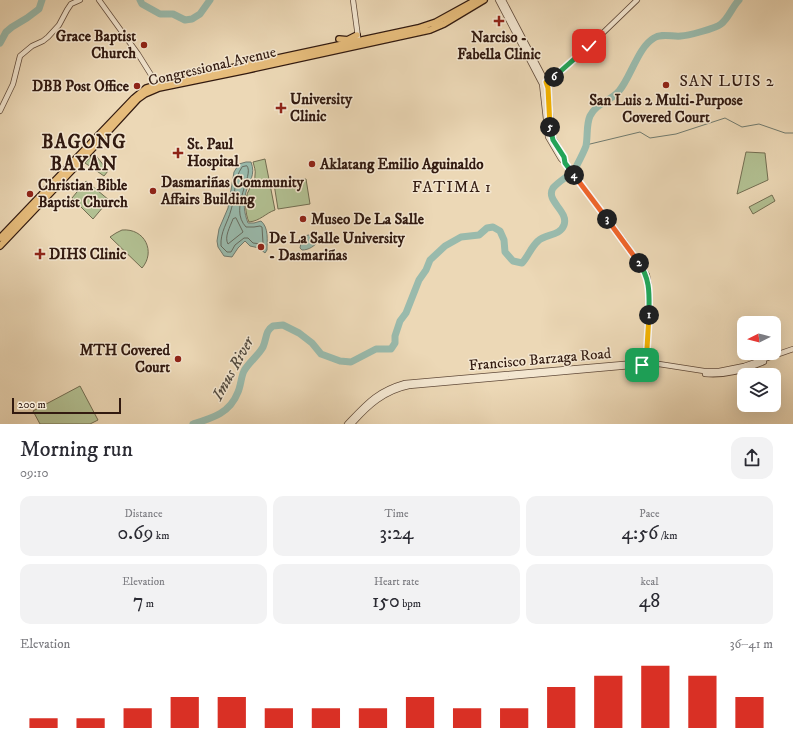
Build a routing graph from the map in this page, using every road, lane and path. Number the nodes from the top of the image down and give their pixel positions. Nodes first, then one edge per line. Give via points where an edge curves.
1 (80, 0) edge
2 (100, 0) edge
3 (353, 0) edge
4 (476, 0) edge
5 (484, 0) edge
6 (498, 0) edge
7 (503, 0) edge
8 (637, 0) edge
9 (358, 40) junction
10 (339, 42) junction
11 (544, 83) junction
12 (158, 86) junction
13 (0, 111) edge
14 (0, 238) edge
15 (0, 246) edge
16 (793, 350) edge
17 (646, 364) junction
18 (347, 424) edge
19 (352, 424) edge

1 - 13 street via 71,4 59,25 48,37 20,56 13,84
2 - 12 street
3 - 9 street
4 - 9 main road, Congressional Avenue via 429,25
5 - 9 main road, Congressional Avenue via 430,30
6 - 11 street
7 - 11 street
8 - 11 street via 578,57
9 - 10 main road, Congressional Avenue
9 - 10 main road
9 - 12 main road, Congressional Avenue via 247,70
10 - 12 main road, Congressional Avenue
11 - 17 street via 548,137 561,159 647,275 649,303
12 - 14 main road, Congressional Avenue via 143,90 134,98
12 - 15 main road, Congressional Avenue via 138,99
16 - 17 street, Francisco Barzaga Road via 744,366 719,371
17 - 18 street, Francisco Barzaga Road via 406,382 374,396
17 - 19 street, Francisco Barzaga Road via 409,386 377,399

